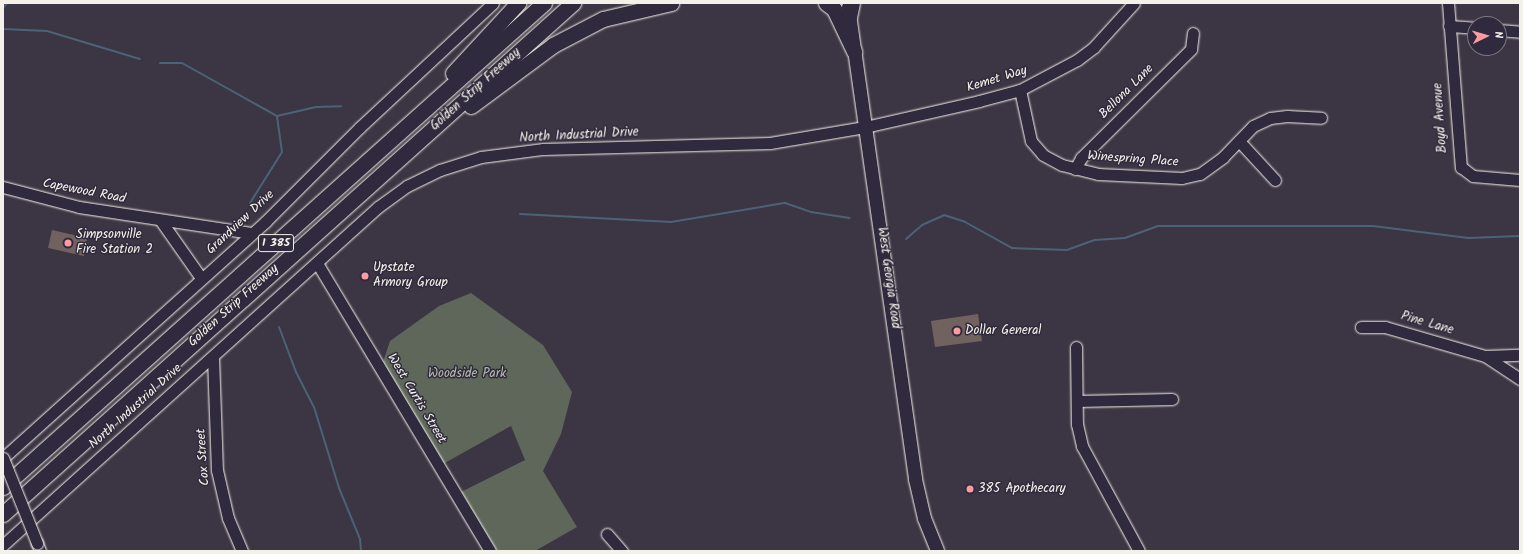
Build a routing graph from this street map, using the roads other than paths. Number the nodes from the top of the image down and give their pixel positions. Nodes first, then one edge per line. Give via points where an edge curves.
1 (493, 3) edge
2 (518, 3) edge
3 (544, 3) edge
4 (573, 3) edge
5 (671, 3) edge
6 (826, 3) edge
7 (1134, 3) edge
8 (1448, 3) edge
9 (849, 8) edge
10 (1449, 26) junction
11 (1467, 27) edge
12 (1507, 31) edge
13 (1520, 32) edge
14 (1194, 33) dead end
15 (854, 51) junction
16 (1020, 90) junction
17 (1321, 118) dead end
18 (865, 126) junction
19 (393, 138) junction
20 (1239, 141) junction
21 (410, 149) junction
22 (1074, 169) junction
23 (1275, 180) dead end
24 (1520, 180) edge
25 (3, 187) edge
26 (161, 220) junction
27 (251, 233) junction
28 (317, 263) junction
29 (201, 278) junction
30 (1361, 327) dead end
31 (1076, 347) dead end
32 (1520, 355) edge
33 (1485, 356) junction
34 (212, 357) junction
35 (1520, 379) edge
36 (1172, 399) dead end
37 (1077, 401) junction
38 (3, 458) edge
39 (3, 487) edge
40 (3, 514) edge
41 (607, 534) dead end
42 (3, 545) edge
43 (39, 547) edge
44 (242, 551) edge
45 (490, 551) edge
46 (622, 551) edge
47 (937, 551) edge
48 (1138, 551) edge

1 - 27 street, Grandview Drive
2 - 19 highway
3 - 19 highway, Golden Strip Freeway / I 385
4 - 21 highway, Golden Strip Freeway / I 385
5 - 21 highway via 604,19 553,45
6 - 15 highway via 834,9
7 - 16 street, Kemet Way via 1094,47 1051,76
8 - 10 street, Boyd Avenue
9 - 15 main road, West Georgia Road
10 - 11 street
10 - 24 street, Boyd Avenue via 1461,167 1473,176
12 - 13 street
14 - 22 street, Bellona Lane via 1191,49 1081,158
15 - 18 main road, West Georgia Road
16 - 18 street, Kemet Way
16 - 22 street, Winespring Place via 1031,141 1043,155
17 - 20 street, Winespring Place via 1270,118 1253,126
18 - 28 street, North Industrial Drive via 770,143 543,149 481,157 440,170 407,186 378,207
18 - 47 main road, West Georgia Road via 915,479 926,526
19 - 39 highway, Golden Strip Freeway / I 385
20 - 22 street, Winespring Place via 1200,174 1182,178 1098,174
20 - 23 street
21 - 40 highway, Golden Strip Freeway / I 385
25 - 26 street, Capewood Road via 53,201
26 - 27 street, Capewood Road
26 - 29 street
27 - 29 street, Grandview Drive
28 - 34 street, North Industrial Drive
28 - 45 street, West Curtis Street
29 - 38 street, Grandview Drive
30 - 33 street, Pine Lane via 1385,327
31 - 37 street
32 - 33 street, Pine Lane
33 - 35 street, Pine Lane
34 - 42 street, North Industrial Drive
34 - 44 street, Cox Street via 217,470 226,511
36 - 37 street
37 - 48 street via 1082,446
38 - 43 street, bridge
41 - 46 street

